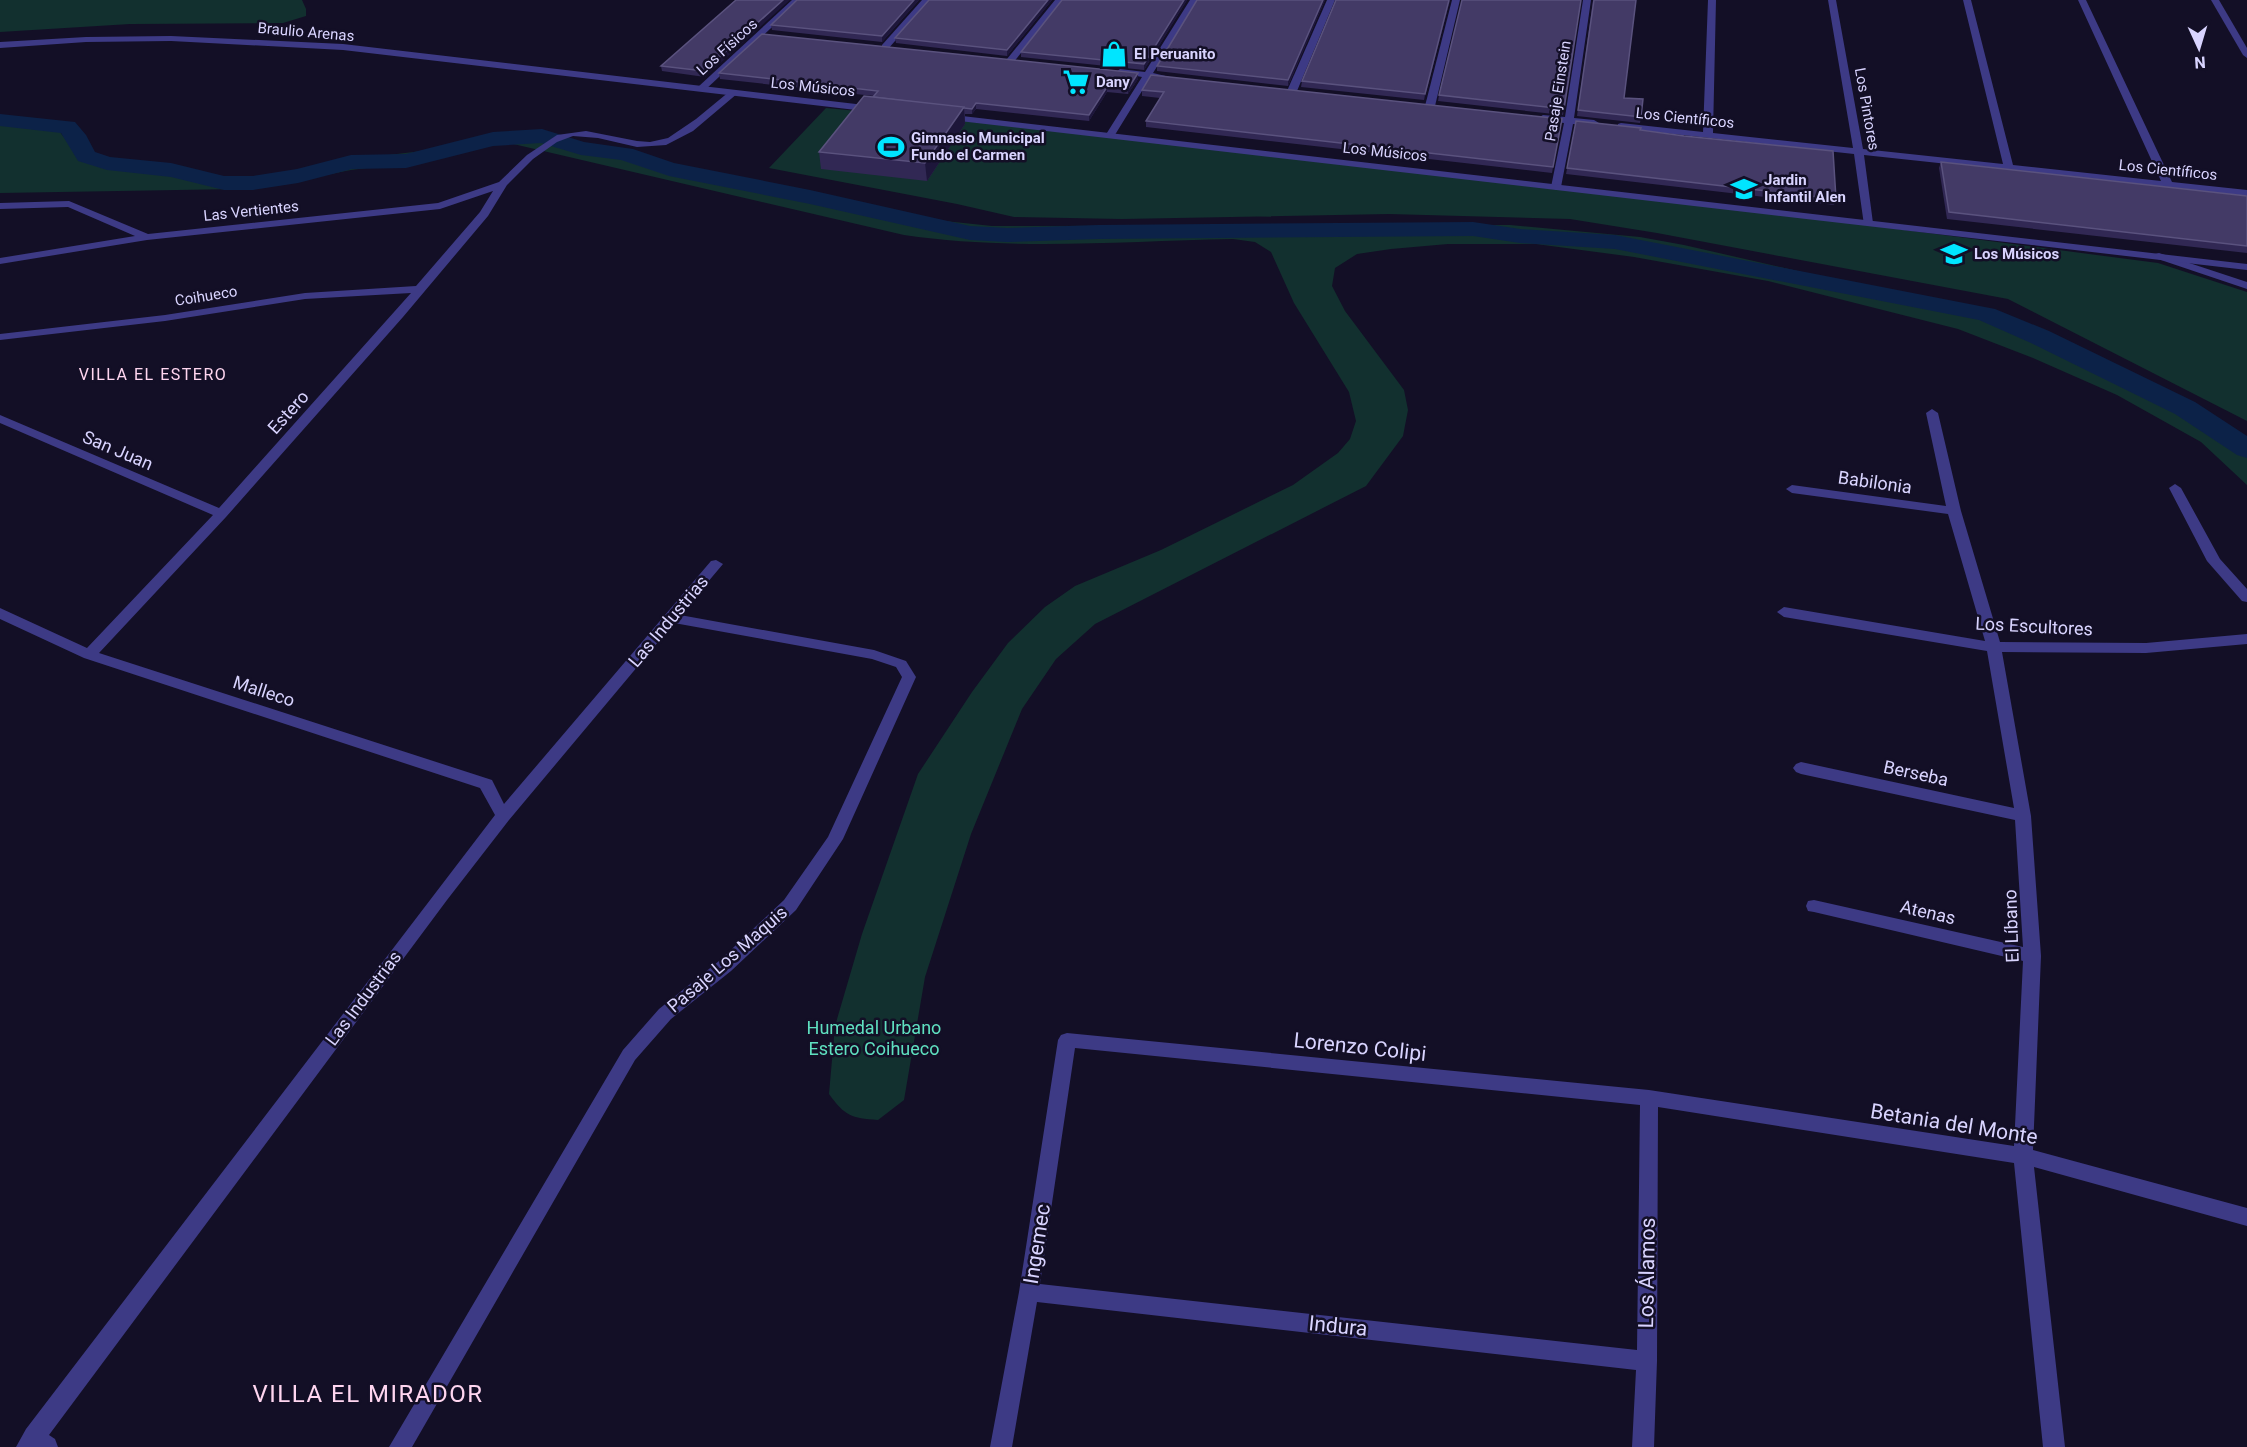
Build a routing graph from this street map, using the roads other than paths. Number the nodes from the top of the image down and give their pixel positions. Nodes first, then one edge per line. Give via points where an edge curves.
1 (797, 0) edge
2 (927, 0) edge
3 (1059, 0) edge
4 (1194, 0) edge
5 (1331, 0) edge
6 (1456, 0) edge
7 (1587, 0) edge
8 (1712, 0) edge
9 (1832, 0) edge
10 (1967, 0) edge
11 (2082, 0) edge
12 (2215, 0) edge
13 (1, 45) edge
14 (873, 46) edge
15 (885, 47) junction
16 (897, 48) edge
17 (2247, 55) edge
18 (999, 59) edge
19 (1010, 61) junction
20 (1021, 62) edge
21 (1113, 72) edge
22 (1147, 75) junction
23 (609, 79) joint
24 (1181, 79) edge
25 (701, 90) junction
26 (1281, 90) edge
27 (1292, 91) junction
28 (1304, 92) edge
29 (733, 93) junction
30 (1418, 104) edge
31 (1430, 106) junction
32 (1442, 107) edge
33 (886, 111) edge
34 (933, 116) edge
35 (1534, 117) edge
36 (1569, 121) junction
37 (1604, 124) edge
38 (1616, 125) edge
39 (1708, 135) junction
40 (1110, 136) junction
41 (1859, 152) junction
42 (2009, 168) junction
43 (502, 184) junction
44 (2168, 185) junction
45 (1556, 187) junction
46 (2247, 193) edge
47 (0, 206) edge
48 (1868, 223) junction
49 (147, 237) junction
50 (2158, 256) junction
51 (0, 261) edge
52 (2247, 267) edge
53 (2247, 286) edge
54 (418, 289) junction
55 (0, 337) edge
56 (1932, 413) dead end
57 (0, 419) edge
58 (2175, 488) dead end
59 (1792, 489) dead end
60 (1954, 511) junction
61 (221, 514) junction
62 (716, 564) dead end
63 (2247, 598) edge
64 (1784, 612) dead end
65 (0, 613) edge
66 (671, 618) junction
67 (2247, 639) edge
68 (1994, 647) junction
69 (89, 655) junction
70 (1801, 768) dead end
71 (504, 816) junction
72 (2023, 816) junction
73 (1814, 906) dead end
74 (2032, 957) junction
75 (1067, 1040) joint
76 (1649, 1098) junction
77 (2023, 1156) junction
78 (2247, 1217) edge
79 (1029, 1292) junction
80 (1647, 1361) junction
81 (36, 1444) edge
82 (400, 1447) edge
83 (1000, 1447) edge
84 (1643, 1447) edge
85 (2054, 1447) edge

1 - 25 street, Los Físicos via 767,35
2 - 15 street
3 - 19 street
4 - 22 street
5 - 27 street
6 - 31 street
7 - 36 street, Pasaje Einstein
8 - 39 street
9 - 41 street, Los Pintores
10 - 42 street
11 - 44 street
12 - 17 street
13 - 23 street, Braulio Arenas via 107,38 265,41
14 - 15 street
15 - 16 street
18 - 19 street
19 - 20 street
21 - 22 street
22 - 24 street
22 - 40 street
23 - 25 street, Los Músicos
25 - 29 street, Los Músicos
26 - 27 street
27 - 28 street
29 - 33 street, Los Músicos
29 - 43 street via 663,143 645,145 577,132 558,137
30 - 31 street
31 - 32 street
34 - 40 street, Los Músicos
35 - 36 street
36 - 37 street
36 - 45 street, Pasaje Einstein
38 - 39 street, Los Científicos
39 - 41 street, Los Científicos
40 - 45 street, Los Músicos
41 - 42 street, Los Científicos
41 - 48 street, Los Pintores
42 - 44 street, Los Científicos
43 - 49 street, Las Vertientes via 440,206
43 - 54 street, Estero via 486,212
44 - 46 street, Los Científicos
45 - 48 street, Los Músicos
47 - 49 street via 69,204
48 - 50 street, Los Músicos
49 - 51 street, Las Vertientes
50 - 52 street, Los Músicos
50 - 53 street, Los Músicos
54 - 55 street, Coihueco via 305,296 165,318
54 - 61 street, Estero
56 - 60 street, El Líbano
57 - 61 street, San Juan
58 - 63 street via 2214,561
59 - 60 street, Babilonia
60 - 68 street, El Líbano
61 - 69 street, Estero
62 - 66 street, Las Industrias
64 - 68 street, Los Escultores
65 - 69 street, Malleco
66 - 71 street, Las Industrias
66 - 82 street, Pasaje Los Maquis via 874,655 901,664 909,677 835,838 790,904 726,966 665,1014 629,1055
67 - 68 street, Los Escultores via 2146,648
68 - 72 street, El Líbano
69 - 71 street, Malleco via 486,784
70 - 72 street, Berseba
71 - 81 street, Las Industrias via 441,895
72 - 74 street, El Líbano
73 - 74 street, Atenas
74 - 77 street, El Líbano
75 - 76 street, Lorenzo Colipi
75 - 79 street, Ingemec
76 - 77 street, Betania del Monte
76 - 80 street, Los Álamos
77 - 78 street, Betania del Monte
77 - 85 street, El Líbano
79 - 80 street, Indura
79 - 83 street, Ingemec
80 - 84 street, Los Álamos

